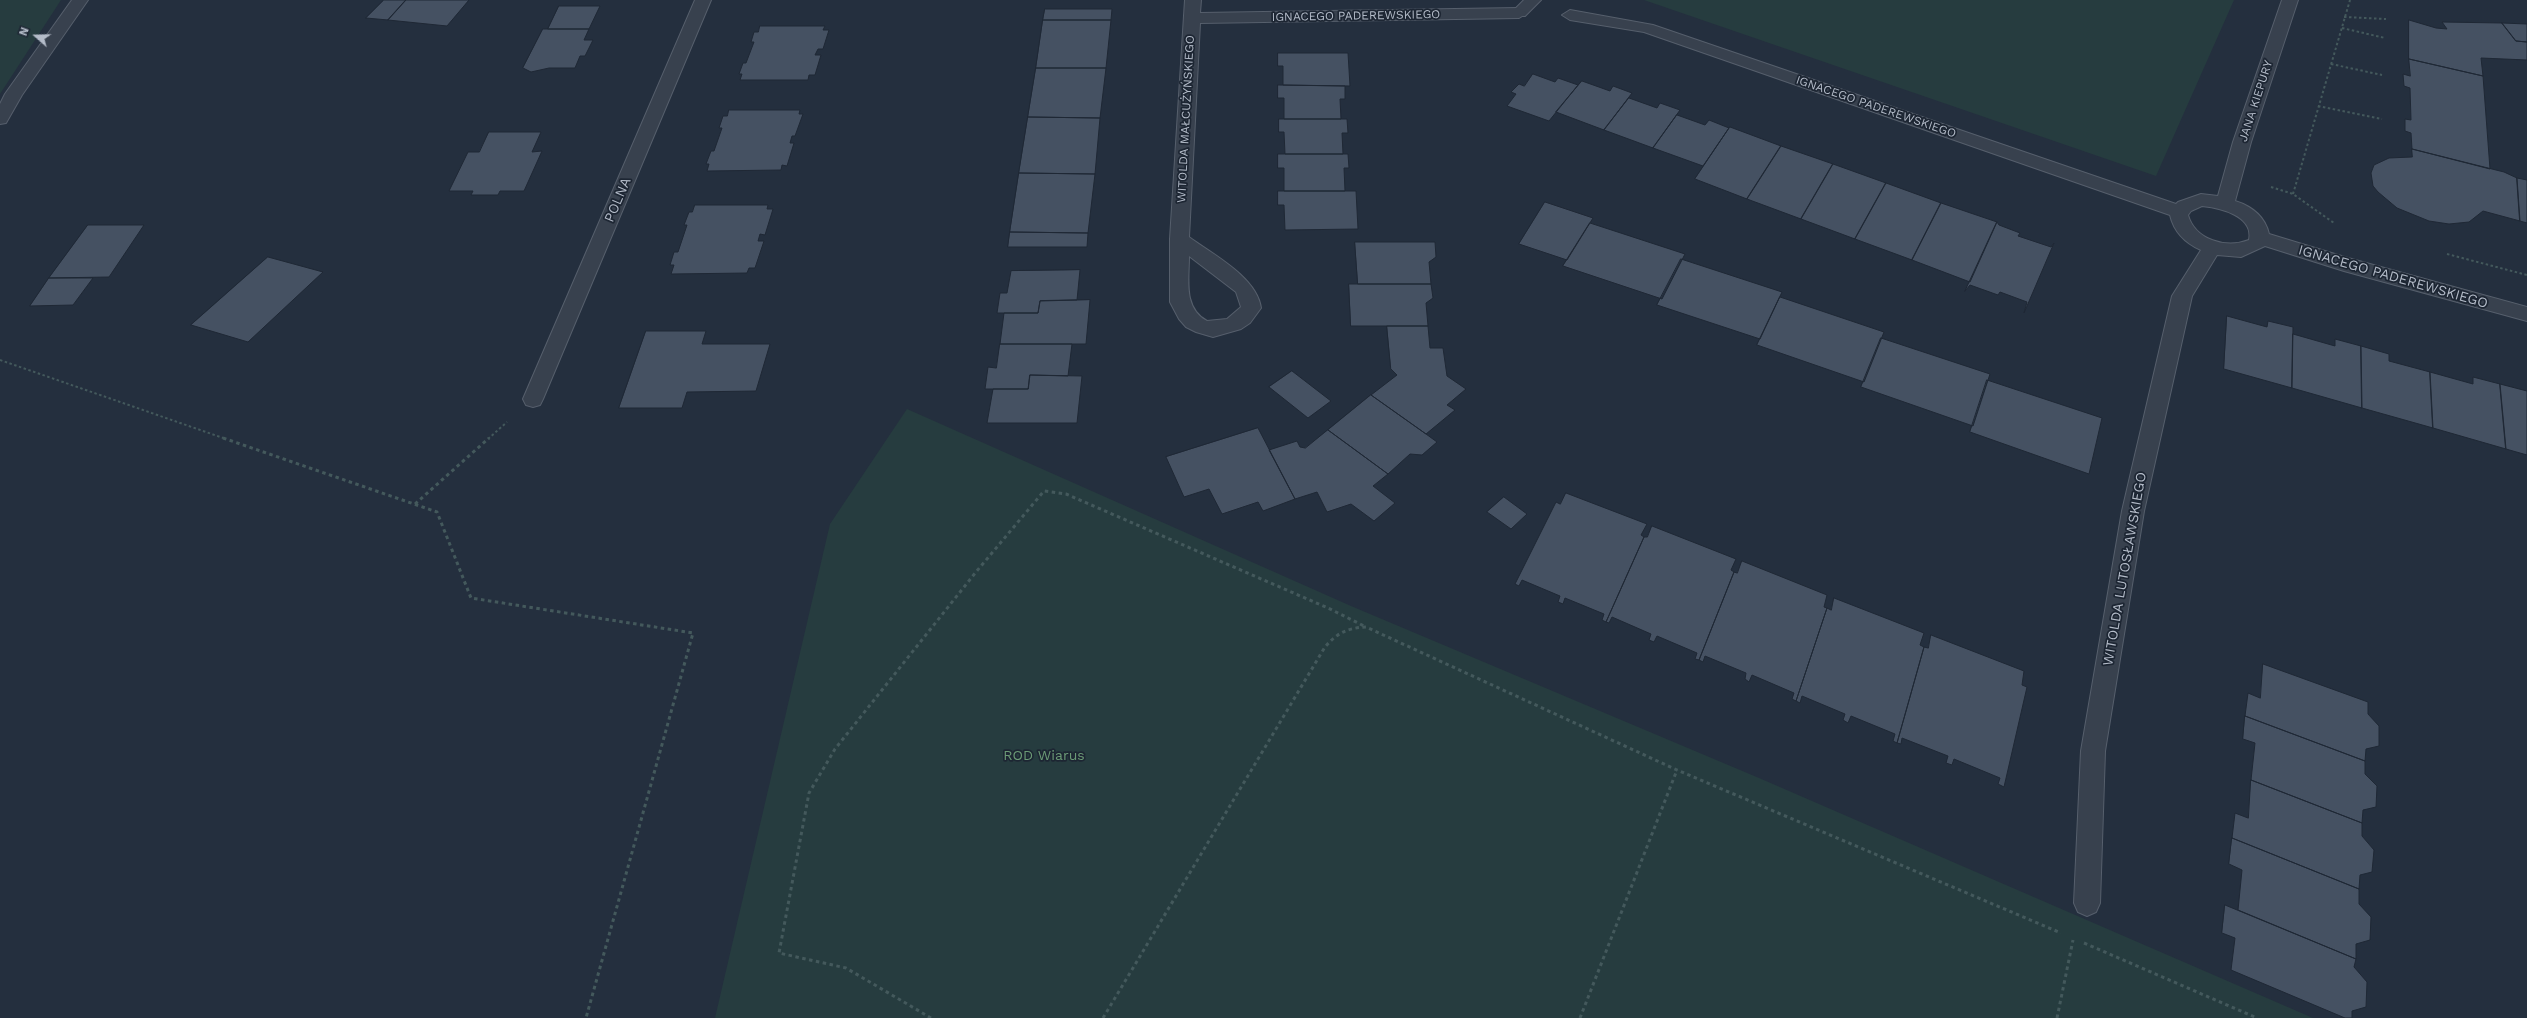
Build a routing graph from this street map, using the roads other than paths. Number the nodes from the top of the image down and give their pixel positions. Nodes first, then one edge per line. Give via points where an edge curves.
1 (80, 0) edge
2 (703, 0) edge
3 (1193, 0) edge
4 (1533, 0) edge
5 (2290, 0) edge
6 (1570, 15) dead end
7 (1192, 18) junction
8 (0, 119) edge
9 (2224, 203) junction
10 (2179, 212) junction
11 (2260, 238) junction
12 (1179, 239) junction
13 (2212, 248) junction
14 (2527, 314) edge
15 (533, 399) road end
16 (2087, 903) dead end

1 - 8 street via 14,94
2 - 15 street, POLNA
3 - 7 street, WITOLDA MAŁCUŻYŃSKIEGO
4 - 7 street, IGNACEGO PADEREWSKIEGO via 1519,13
5 - 9 street, JANA KIEPURY
6 - 10 street, IGNACEGO PADEREWSKIEGO via 1647,28
7 - 12 street, WITOLDA MAŁCUŻYŃSKIEGO
9 - 10 street via 2206,200 2190,202
9 - 11 street via 2251,218 2259,228
10 - 13 street via 2178,219 2190,235
11 - 13 street via 2256,244 2239,252
11 - 14 street, IGNACEGO PADEREWSKIEGO via 2344,264
12 - 12 street, WITOLDA MAŁCUŻYŃSKIEGO via 1244,288 1251,308 1239,324 1217,330 1197,325 1183,312 1180,302
13 - 16 street, WITOLDA LUTOSŁAWSKIEGO via 2182,296 2133,511 2093,751

